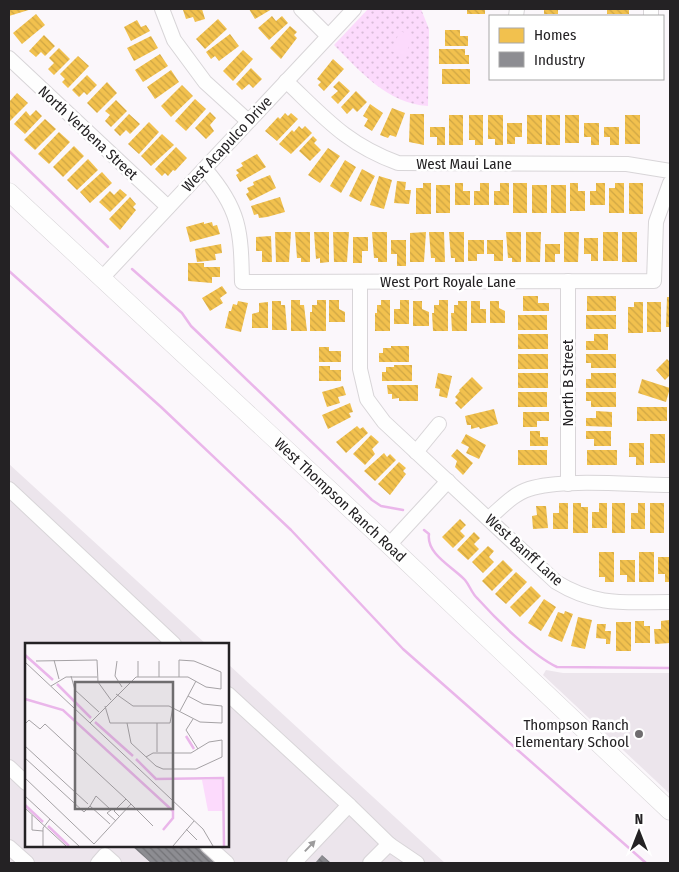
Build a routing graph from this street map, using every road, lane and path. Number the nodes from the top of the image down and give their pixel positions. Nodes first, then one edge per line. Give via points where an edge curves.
1 (162, 9) edge
2 (301, 9) edge
3 (354, 9) edge
4 (328, 36) junction
5 (9, 58) edge
6 (286, 80) junction
7 (248, 122) junction
8 (205, 169) junction
9 (670, 171) edge
10 (670, 184) edge
11 (9, 192) edge
12 (168, 207) junction
13 (101, 279) junction
14 (568, 281) junction
15 (360, 282) junction
16 (439, 424) dead end
17 (416, 452) junction
18 (448, 481) junction
19 (568, 484) junction
20 (670, 485) edge
21 (9, 489) edge
22 (489, 518) junction
23 (389, 545) junction
24 (670, 602) edge
25 (173, 643) edge
26 (229, 695) edge
27 (9, 767) edge
28 (25, 782) edge
29 (349, 805) junction
30 (670, 811) edge
31 (389, 844) junction
32 (9, 847) edge
33 (209, 847) edge
34 (27, 863) edge
35 (227, 863) edge
36 (294, 863) edge
37 (370, 863) edge
38 (401, 863) edge
39 (417, 863) edge

1 - 7 street via 174,40 205,82
2 - 4 street
3 - 4 street, West Acapulco Drive
4 - 6 street, West Acapulco Drive
5 - 12 street, North Verbena Street
6 - 7 street, West Acapulco Drive
6 - 9 street, West Maui Lane via 344,136 376,155 398,163 627,164
7 - 8 street, West Acapulco Drive
8 - 12 street, West Acapulco Drive
8 - 15 street, West Port Royale Lane via 225,193 237,220 241,236 242,282
10 - 14 street, West Port Royale Lane via 656,222 654,281
11 - 13 main road, West Thompson Ranch Road
12 - 13 street, West Acapulco Drive
13 - 23 main road, West Thompson Ranch Road
14 - 15 street, West Port Royale Lane
14 - 19 street, North B Street
15 - 17 street, West Banff Lane via 360,369 367,399 384,422
16 - 17 street
17 - 18 street, West Banff Lane
18 - 22 street, West Banff Lane
18 - 23 street
19 - 20 street
19 - 22 street via 528,489 517,494
21 - 25 street
22 - 24 street, West Banff Lane via 556,582 571,591 605,602
23 - 30 main road, West Thompson Ranch Road
26 - 29 street
27 - 28 street
29 - 31 street
36 -> 29 street
31 - 37 street
31 - 38 street
31 - 39 street
32 - 34 street
33 - 35 street

